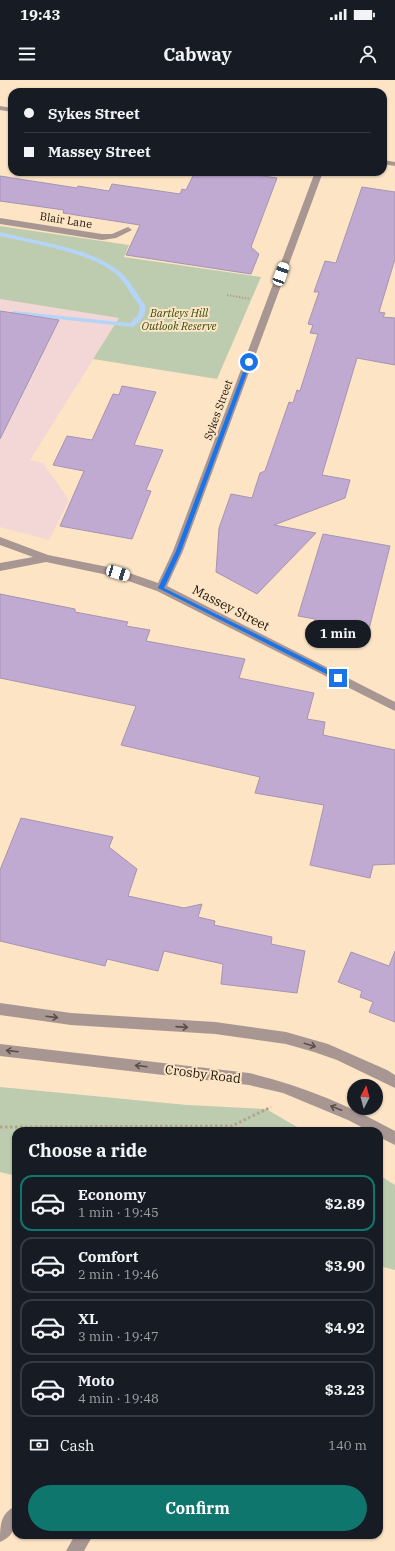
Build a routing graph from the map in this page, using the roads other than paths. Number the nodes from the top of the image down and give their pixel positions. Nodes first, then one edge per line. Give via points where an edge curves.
1 (318, 176) edge
2 (0, 221) edge
3 (128, 230) dead end
4 (0, 541) edge
5 (46, 558) junction
6 (0, 567) edge
7 (161, 588) junction
8 (395, 707) edge
9 (0, 1009) edge
10 (0, 1050) edge
11 (395, 1082) edge
12 (375, 1127) edge
13 (383, 1131) edge
14 (395, 1138) edge
15 (12, 1519) edge
16 (0, 1534) edge
17 (82, 1539) edge
18 (74, 1551) edge

1 - 7 street, Sykes Street via 178,551
2 - 3 street, Blair Lane via 102,237
4 - 5 street, Massey Street
5 - 6 street, Massey Street
5 - 7 street, Massey Street via 118,573
7 - 8 street, Massey Street
9 -> 11 street via 67,1019 241,1030 287,1038 332,1052
12 -> 10 street, Crosby Road via 353,1115 283,1087 249,1079
14 -> 13 street, Crosby Road
15 - 16 street
17 - 18 street

